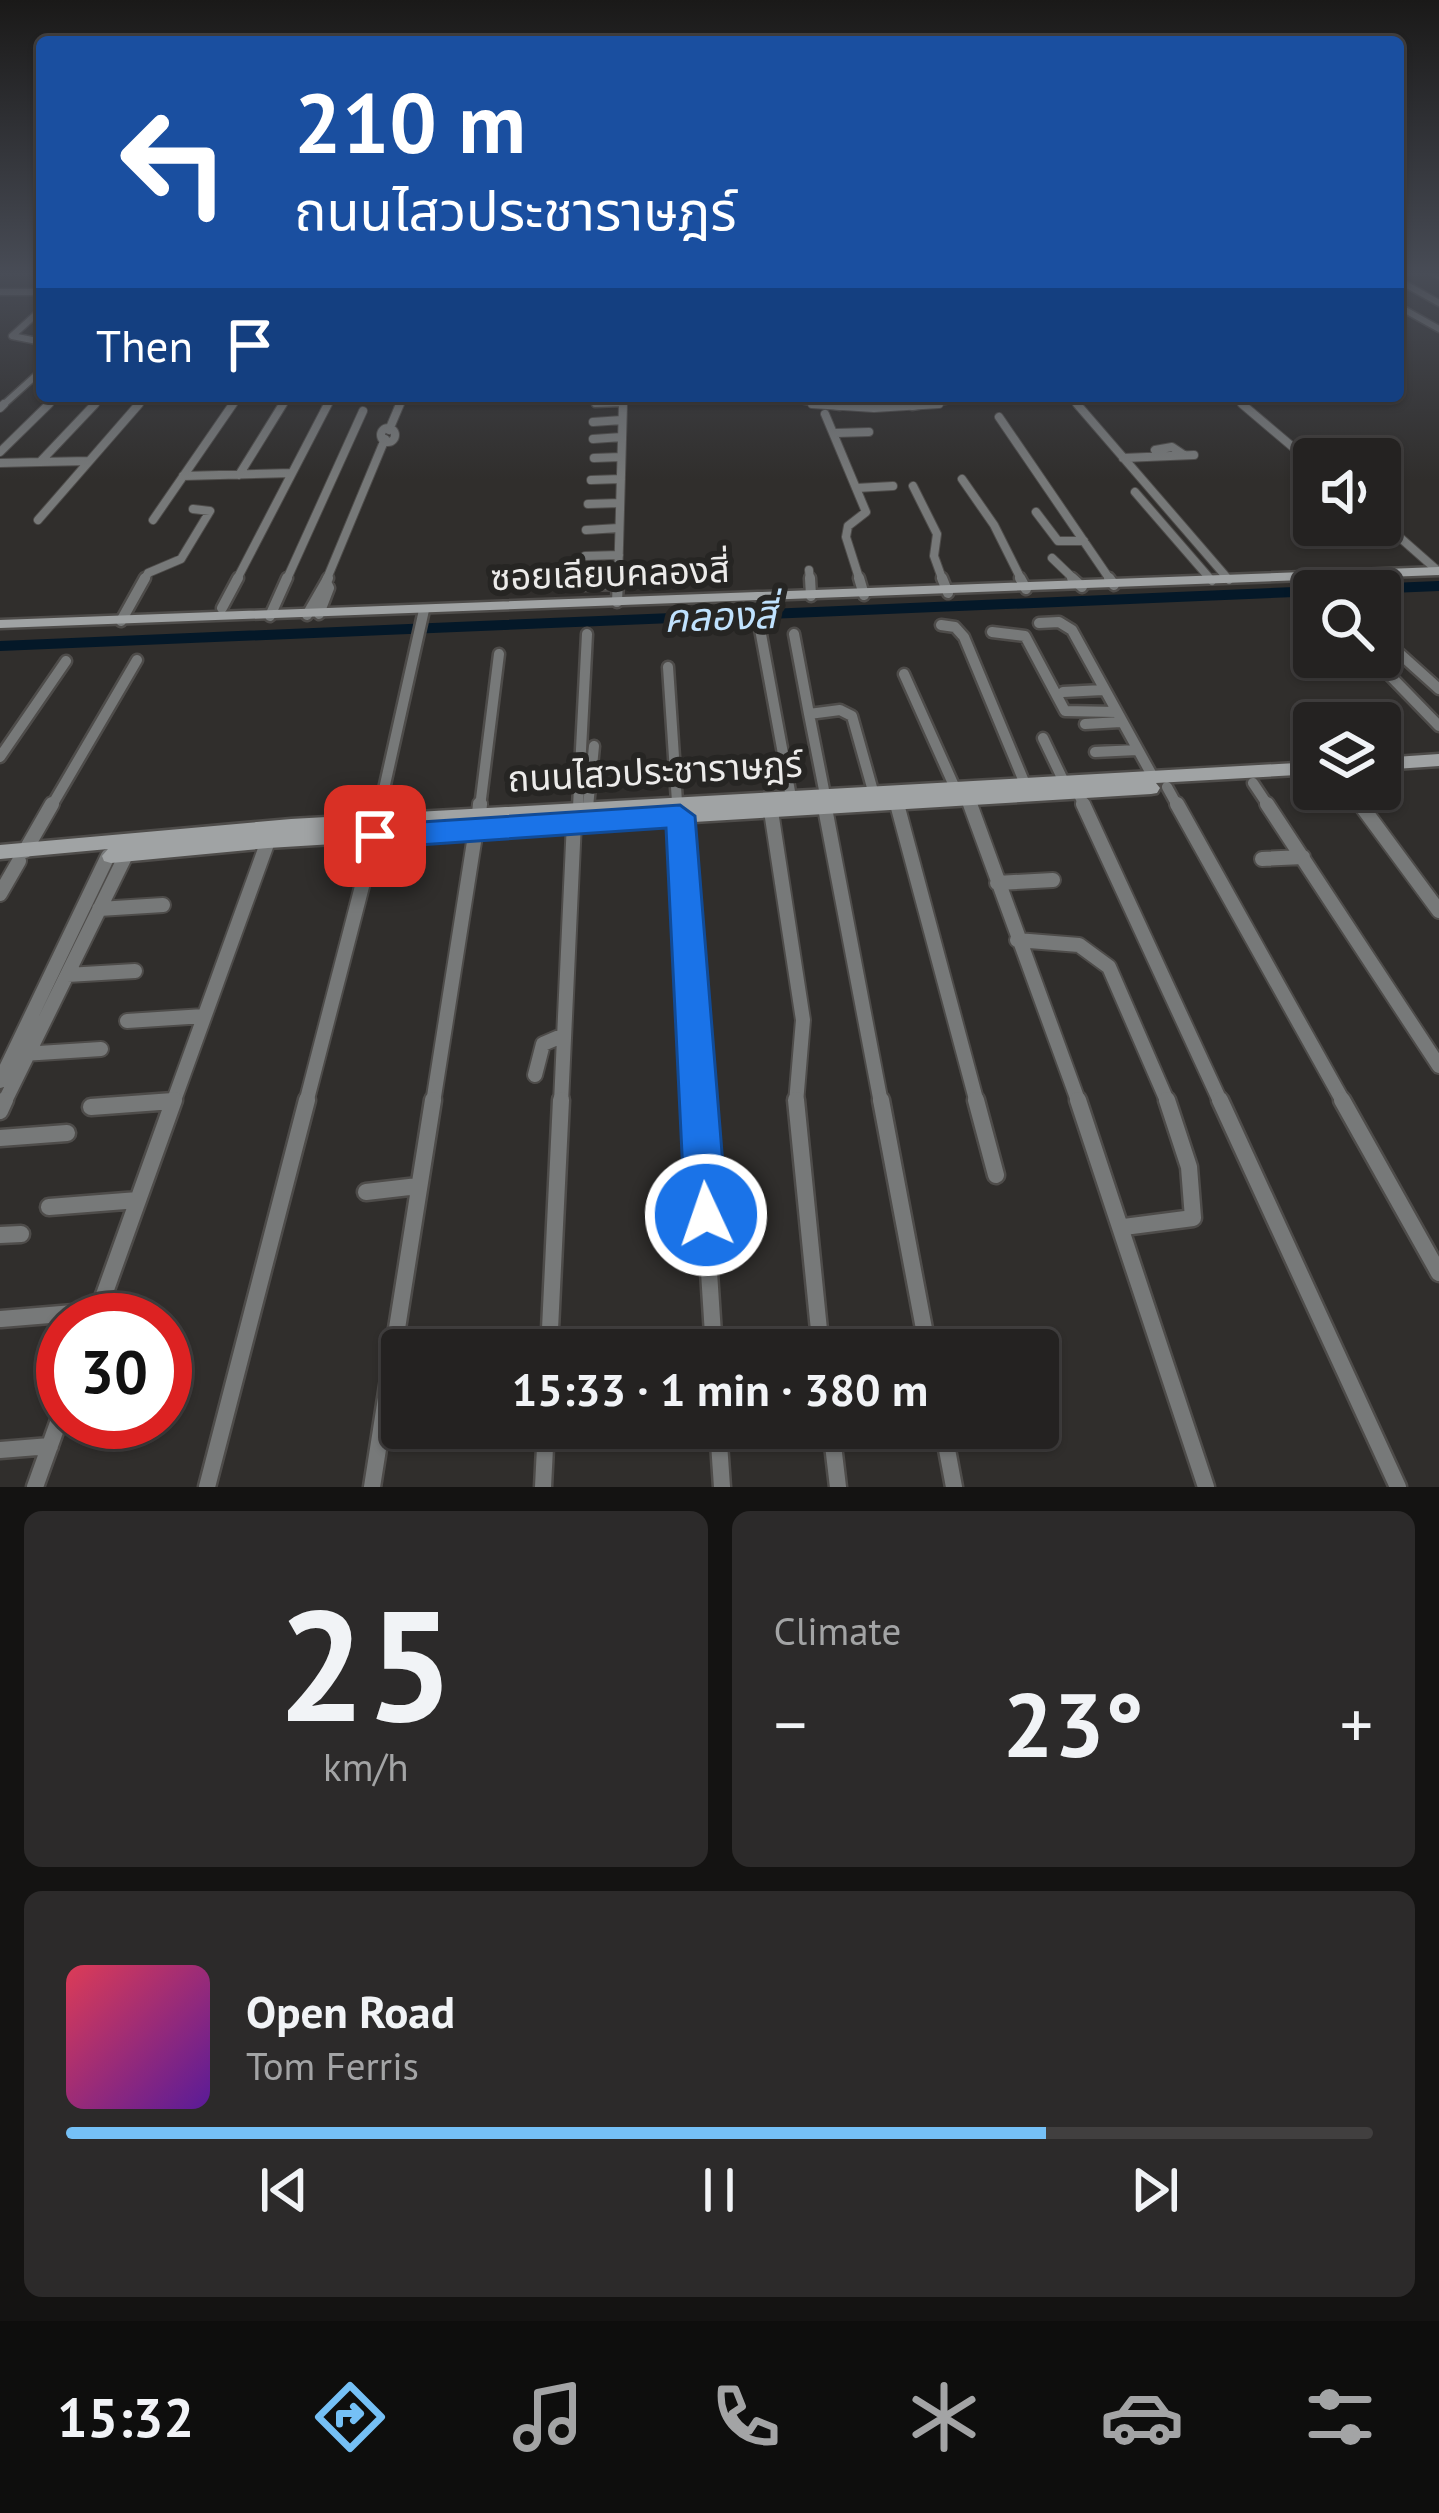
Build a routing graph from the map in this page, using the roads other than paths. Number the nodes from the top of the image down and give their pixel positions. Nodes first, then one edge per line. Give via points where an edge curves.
1 (36, 375) edge
2 (20, 390) junction
3 (36, 390) edge
4 (51, 402) edge
5 (96, 402) edge
6 (141, 402) edge
7 (234, 402) edge
8 (284, 402) edge
9 (329, 402) edge
10 (401, 402) edge
11 (609, 402) edge
12 (623, 402) edge
13 (801, 402) edge
14 (952, 402) edge
15 (1075, 402) edge
16 (1240, 402) edge
17 (595, 404) dead end
18 (0, 409) edge
19 (363, 411) dead end
20 (825, 414) dead end
21 (845, 415) dead end
22 (999, 417) dead end
23 (622, 420) junction
24 (593, 422) dead end
25 (869, 432) dead end
26 (851, 433) junction
27 (836, 434) junction
28 (622, 437) junction
29 (593, 439) dead end
30 (1293, 447) edge
31 (0, 452) edge
32 (1189, 455) dead end
33 (621, 457) junction
34 (594, 458) dead end
35 (1123, 458) junction
36 (89, 461) junction
37 (40, 462) junction
38 (0, 463) edge
39 (292, 473) junction
40 (182, 476) junction
41 (239, 476) junction
42 (621, 478) junction
43 (962, 479) dead end
44 (591, 480) dead end
45 (913, 486) dead end
46 (893, 487) dead end
47 (856, 488) junction
48 (1135, 492) dead end
49 (620, 503) junction
50 (588, 505) dead end
51 (193, 508) dead end
52 (1036, 512) dead end
53 (38, 520) dead end
54 (153, 520) dead end
55 (620, 528) junction
56 (586, 530) dead end
57 (1401, 538) edge
58 (1084, 541) junction
59 (619, 555) junction
60 (585, 556) dead end
61 (1052, 557) dead end
62 (809, 570) dead end
63 (1439, 571) edge
64 (1220, 580) junction
65 (618, 584) junction
66 (583, 585) dead end
67 (1114, 585) junction
68 (1082, 587) junction
69 (1026, 589) junction
70 (948, 593) junction
71 (812, 596) junction
72 (863, 596) junction
73 (617, 602) junction
74 (222, 608) dead end
75 (423, 613) junction
76 (313, 614) junction
77 (270, 616) junction
78 (121, 621) junction
79 (1039, 622) dead end
80 (0, 624) edge
81 (941, 625) dead end
82 (760, 629) dead end
83 (992, 632) dead end
84 (587, 634) dead end
85 (794, 634) dead end
86 (500, 654) dead end
87 (1401, 655) edge
88 (137, 660) dead end
89 (66, 661) dead end
90 (668, 667) dead end
91 (904, 674) dead end
92 (1392, 678) edge
93 (1439, 688) edge
94 (1103, 690) junction
95 (1063, 692) dead end
96 (809, 714) junction
97 (1119, 717) junction
98 (1085, 724) dead end
99 (1439, 726) edge
100 (1043, 738) dead end
101 (594, 746) dead end
102 (1137, 750) junction
103 (1095, 752) dead end
104 (0, 757) edge
105 (1439, 760) edge
106 (1401, 763) edge
107 (1293, 770) edge
108 (1439, 772) edge
109 (1401, 774) edge
110 (1293, 780) edge
111 (1160, 782) junction
112 (1253, 783) junction
113 (1024, 784) junction
114 (1071, 787) junction
115 (874, 791) junction
116 (951, 794) junction
117 (791, 797) junction
118 (825, 801) junction
119 (897, 803) junction
120 (678, 809) junction
121 (1364, 810) edge
122 (771, 811) junction
123 (580, 812) junction
124 (477, 822) junction
125 (376, 829) junction
126 (268, 841) junction
127 (0, 852) edge
128 (117, 855) junction
129 (1303, 857) junction
130 (15, 858) edge
131 (1262, 860) dead end
132 (1053, 880) dead end
133 (997, 883) junction
134 (0, 894) edge
135 (163, 905) dead end
136 (1439, 911) edge
137 (90, 919) junction
138 (1017, 940) junction
139 (135, 971) dead end
140 (67, 975) junction
141 (204, 1016) junction
142 (127, 1021) dead end
143 (564, 1035) junction
144 (101, 1049) dead end
145 (21, 1054) junction
146 (1439, 1066) edge
147 (535, 1076) dead end
148 (0, 1081) edge
149 (173, 1101) junction
150 (91, 1107) dead end
151 (0, 1111) edge
152 (67, 1133) dead end
153 (0, 1138) edge
154 (997, 1175) dead end
155 (418, 1186) junction
156 (366, 1192) dead end
157 (138, 1200) junction
158 (49, 1207) dead end
159 (1124, 1227) junction
160 (21, 1234) dead end
161 (0, 1235) edge
162 (1439, 1273) edge
163 (104, 1293) edge
164 (36, 1318) edge
165 (2, 1319) edge
166 (550, 1329) edge
167 (713, 1329) edge
168 (819, 1329) edge
169 (924, 1329) edge
170 (36, 1447) edge
171 (49, 1449) edge
172 (545, 1449) edge
173 (719, 1449) edge
174 (833, 1449) edge
175 (947, 1449) edge
176 (0, 1450) edge
177 (35, 1487) edge
178 (206, 1487) edge
179 (372, 1487) edge
180 (543, 1487) edge
181 (722, 1487) edge
182 (838, 1487) edge
183 (954, 1487) edge
184 (1206, 1487) edge
185 (1398, 1487) edge

1 - 2 street
2 - 3 street
2 - 18 street
4 - 31 street
5 - 37 street
6 - 36 street
7 - 40 street
8 - 41 street
9 - 39 street
10 - 76 street
11 - 17 street
12 - 23 street
13 - 14 street
15 - 35 street
16 - 30 street
19 - 77 street
20 - 27 street
21 - 26 street
22 - 58 street
23 - 24 street
23 - 28 street
25 - 26 street
26 - 27 street
27 - 47 street
28 - 29 street
28 - 33 street
32 - 35 street
33 - 34 street
33 - 42 street
35 - 64 street
36 - 37 street
36 - 53 street
37 - 38 street
39 - 41 street
39 - 74 street
40 - 41 street
40 - 54 street
42 - 44 street
42 - 49 street
43 - 69 street
45 - 70 street via 937,534 934,556
46 - 47 street
47 - 72 street via 866,516 848,526 846,537
48 - 64 street
49 - 50 street
49 - 55 street
51 - 78 street via 210,511 181,559 148,573
52 - 58 street via 1055,538
55 - 56 street
55 - 59 street
57 - 63 street
58 - 67 street
59 - 60 street
59 - 65 street
61 - 68 street
62 - 71 street
63 - 64 main road, ซอยเลียบคลองสี่
64 - 67 main road, ซอยเลียบคลองสี่
65 - 66 street
65 - 73 street
67 - 68 main road, ซอยเลียบคลองสี่
68 - 69 main road, ซอยเลียบคลองสี่
69 - 70 main road, ซอยเลียบคลองสี่
70 - 72 main road, ซอยเลียบคลองสี่
71 - 72 main road, ซอยเลียบคลองสี่
71 - 73 main road, ซอยเลียบคลองสี่
73 - 75 main road, ซอยเลียบคลองสี่
75 - 76 main road, ซอยเลียบคลองสี่
75 - 125 street
76 - 77 main road, ซอยเลียบคลองสี่
77 - 78 main road, ซอยเลียบคลองสี่
78 - 80 main road, ซอยเลียบคลองสี่
79 - 94 street via 1072,630
81 - 113 street via 964,637
82 - 117 street
83 - 97 street via 1029,640 1065,711
84 - 123 street
85 - 96 street
86 - 124 street
87 - 93 street
88 - 130 street
89 - 104 street
90 - 120 street
91 - 116 street
92 - 99 street
94 - 95 street
94 - 97 street
96 - 115 street via 852,716
96 - 118 street
97 - 98 street
97 - 102 street
100 - 114 street
101 - 123 street
102 - 103 street
102 - 111 street
105 - 106 main road
107 - 111 main road, ถนนไสวประชาราษฎร์
108 - 109 main road
110 - 112 main road, ถนนไสวประชาราษฎร์
111 - 112 main road, ถนนไสวประชาราษฎร์
111 - 114 main road, ถนนไสวประชาราษฎร์
111 - 162 street
112 - 129 street
113 - 114 main road, ถนนไสวประชาราษฎร์
113 - 116 main road, ถนนไสวประชาราษฎร์
114 - 116 main road, ถนนไสวประชาราษฎร์
114 - 185 street
115 - 116 main road, ถนนไสวประชาราษฎร์
115 - 118 main road, ถนนไสวประชาราษฎร์
116 - 119 main road, ถนนไสวประชาราษฎร์
116 - 133 street
117 - 118 main road, ถนนไสวประชาราษฎร์
117 - 120 main road, ถนนไสวประชาราษฎร์
118 - 119 main road, ถนนไสวประชาราษฎร์
118 - 122 main road, ถนนไสวประชาราษฎร์
118 - 169 street
119 - 154 street
120 - 122 main road, ถนนไสวประชาราษฎร์
120 - 123 main road, ถนนไสวประชาราษฎร์
120 - 167 street
121 - 136 street
122 - 168 street via 803,1020 795,1116
123 - 124 main road, ถนนไสวประชาราษฎร์
123 - 143 street
124 - 125 main road, ถนนไสวประชาราษฎร์
124 - 155 street
125 - 126 main road, ถนนไสวประชาราษฎร์
125 - 130 main road, ถนนไสวประชาราษฎร์
125 - 178 street
126 - 128 main road, ถนนไสวประชาราษฎร์
126 - 141 street
127 - 130 main road, ถนนไสวประชาราษฎร์
128 - 130 main road, ถนนไสวประชาราษฎร์
128 - 137 street
128 - 137 street via 76,916
129 - 131 street
129 - 146 street
130 - 134 street
132 - 133 street
133 - 138 street
135 - 137 street
137 - 140 street
137 - 145 street
138 - 159 street
138 - 159 street via 1069,939 1099,954 1188,1159 1198,1204 1193,1218
139 - 140 street
140 - 145 street
141 - 142 street
141 - 149 street
143 - 147 street via 543,1044
143 - 166 street
144 - 145 street
145 - 148 street
145 - 151 street
149 - 150 street
149 - 157 street
152 - 153 street
155 - 156 street
155 - 179 street
157 - 158 street
157 - 163 street
159 - 184 street
160 - 161 street
164 - 165 street
170 - 176 street
171 - 177 street
172 - 180 street
173 - 181 street
174 - 182 street
175 - 183 street

